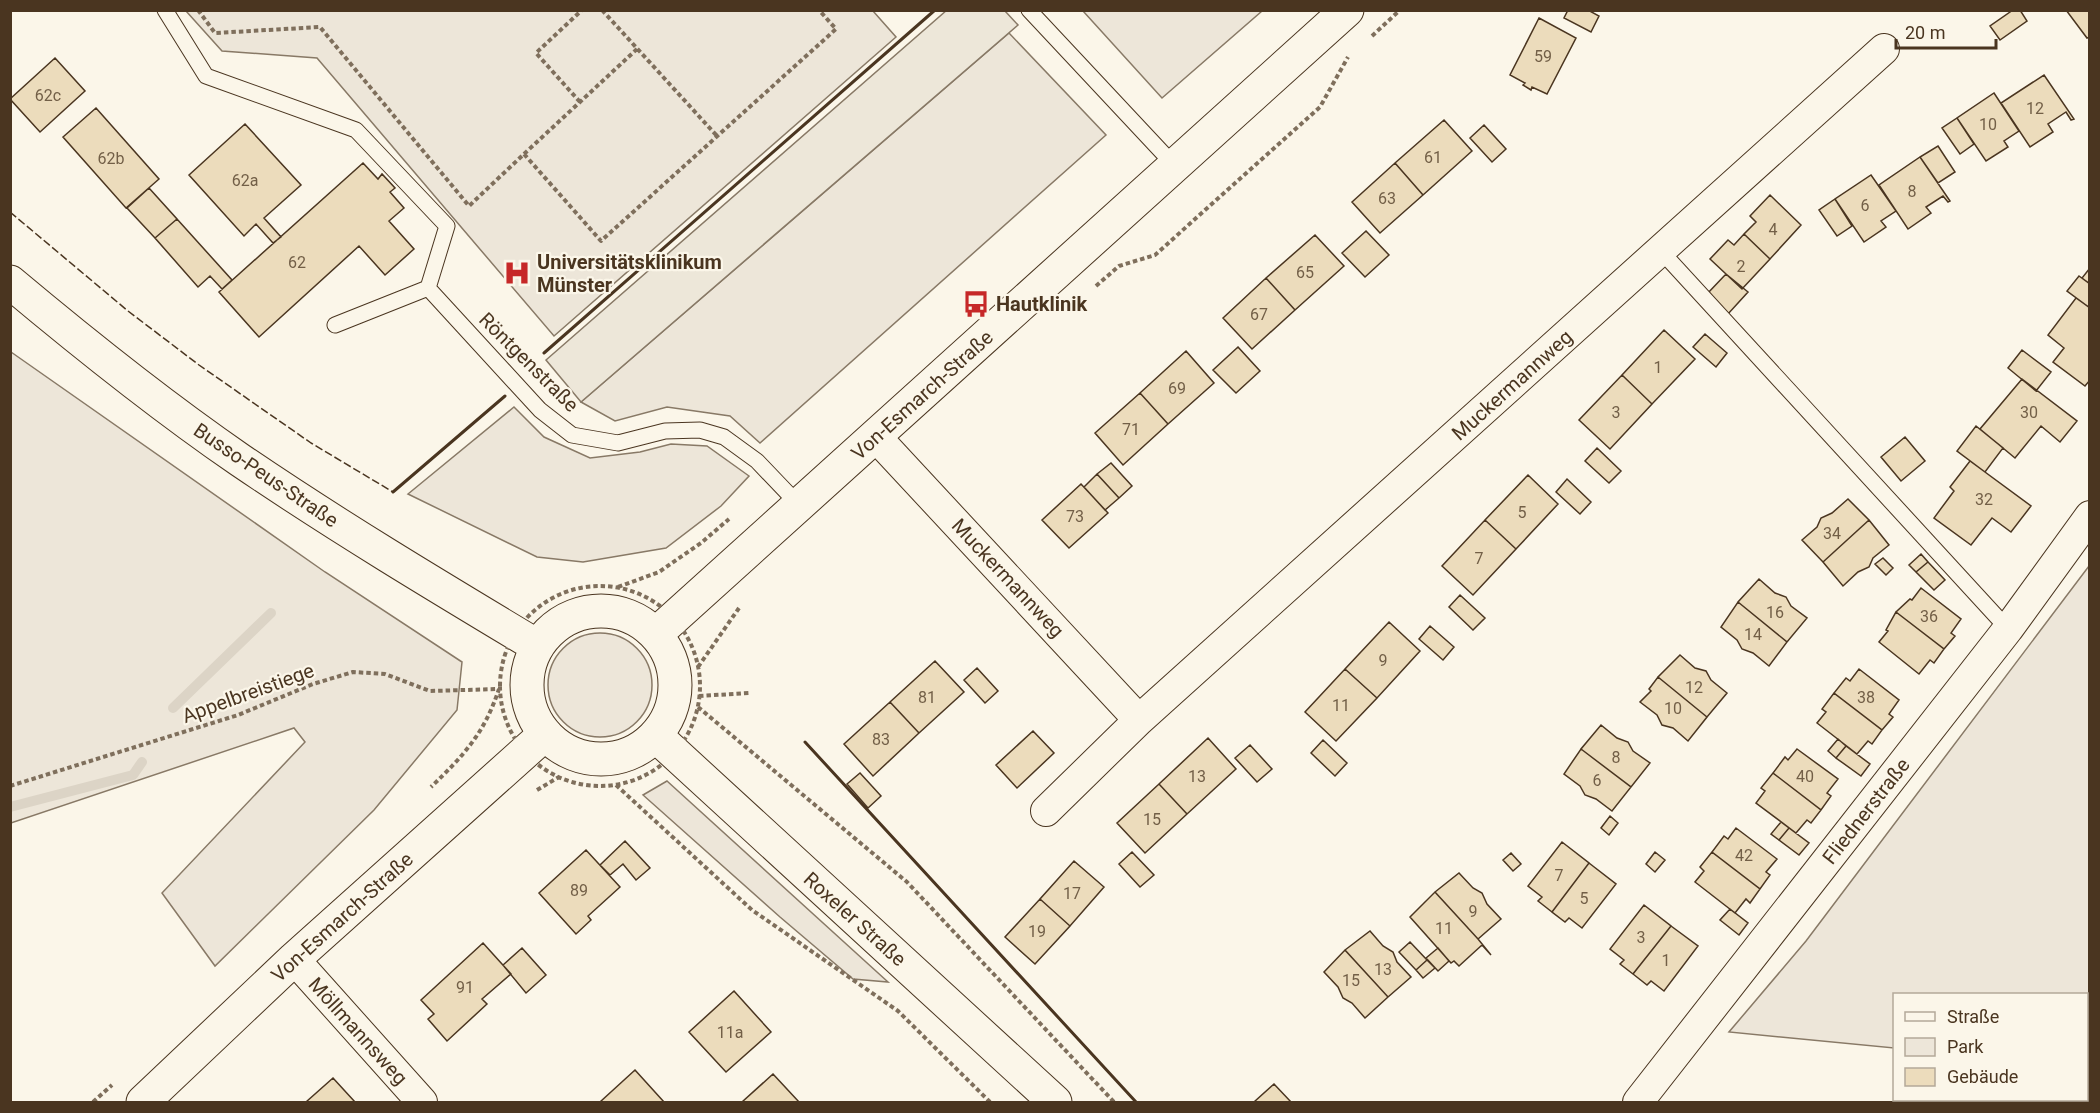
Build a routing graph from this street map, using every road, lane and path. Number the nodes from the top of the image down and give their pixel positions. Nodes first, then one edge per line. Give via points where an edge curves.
1 (165, 10) edge
2 (198, 10) edge
3 (582, 10) edge
4 (602, 10) edge
5 (819, 10) edge
6 (1029, 10) edge
7 (1347, 10) edge
8 (1400, 10) edge
9 (1365, 42) dead end
10 (637, 49) junction
11 (1884, 49) dead end
12 (1356, 50) dead end
13 (580, 102) junction
14 (717, 136) junction
15 (524, 154) junction
16 (1175, 166) junction
17 (1661, 251) junction
18 (10, 282) edge
19 (428, 288) junction
20 (1092, 289) dead end
21 (335, 325) dead end
22 (876, 437) junction
23 (800, 506) junction
24 (2090, 516) edge
25 (746, 601) dead end
26 (665, 626) junction
27 (2008, 628) junction
28 (526, 639) junction
29 (698, 667) junction
30 (499, 689) junction
31 (749, 693) dead end
32 (699, 696) junction
33 (698, 707) junction
34 (1139, 720) junction
35 (535, 744) junction
36 (665, 744) junction
37 (615, 784) junction
38 (10, 786) edge
39 (1046, 811) dead end
40 (294, 959) junction
41 (143, 1102) edge
42 (422, 1102) edge
43 (990, 1102) edge
44 (1055, 1102) edge
45 (1114, 1102) edge
46 (1638, 1102) edge

1 - 19 lane via 206,76 356,130 447,226
2 - 15 path via 215,33 320,27 469,206
3 - 13 path via 536,53
4 - 10 path
5 - 14 path via 836,29
6 - 16 lane
7 - 16 main road, Von-Esmarch-Straße
8 - 9 path
10 - 13 path
10 - 14 path
11 - 17 street, Muckermannweg
12 - 20 path via 1320,107 1155,255 1119,266
13 - 15 path
14 - 15 path via 601,241
16 - 22 main road, Von-Esmarch-Straße
17 - 27 lane
17 - 34 street, Muckermannweg
18 - 28 main road, Busso-Peus-Straße via 135,383 238,459 333,522
19 - 21 lane
19 - 23 lane, Röntgenstraße via 540,410 572,435 618,443 665,431 700,430 724,436 757,461
22 - 23 main road, Von-Esmarch-Straße
22 - 34 street, Muckermannweg
23 - 26 main road, Von-Esmarch-Straße
24 - 27 street, Fliednerstraße
25 - 29 path
26 - 28 main road via 604,610 579,613
26 - 28 path via 648,597 596,585 574,588 543,602 527,616
26 - 29 path via 688,638
26 - 36 main road via 676,690
27 - 46 street, Fliednerstraße
28 - 30 path via 506,649
28 - 35 main road via 526,676
29 - 32 path
30 - 35 path via 507,724
30 - 38 path, Appelbreistiege via 430,691 386,674 353,672 238,715
31 - 32 path
32 - 33 path
33 - 36 path via 692,726
33 - 45 path via 907,882
34 - 39 street, Muckermannweg
35 - 36 main road via 605,760
35 - 37 path via 540,767 559,777 591,786
35 - 40 main road, Von-Esmarch-Straße
36 - 37 path via 658,767
36 - 44 main road, Roxeler Straße
37 - 43 path via 752,910 898,1011
40 - 41 main road, Von-Esmarch-Straße
40 - 42 street, Möllmannsweg

